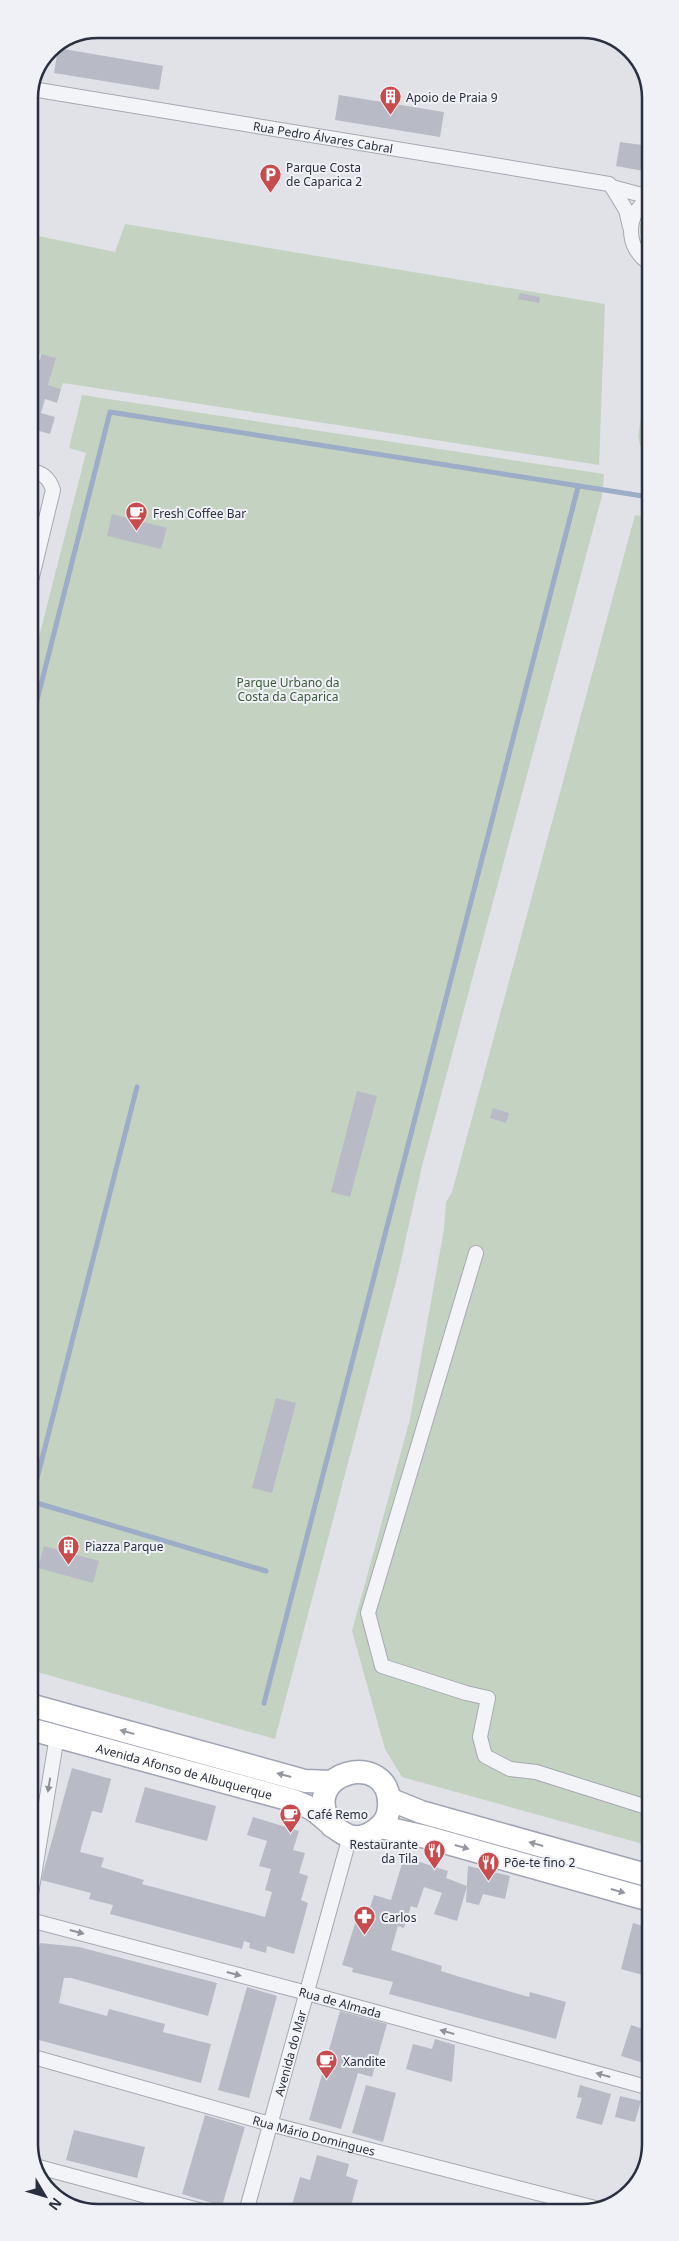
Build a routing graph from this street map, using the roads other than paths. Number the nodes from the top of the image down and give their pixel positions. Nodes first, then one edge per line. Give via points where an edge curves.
1 (39, 90) edge
2 (612, 187) junction
3 (642, 194) edge
4 (642, 205) edge
5 (631, 227) junction
6 (642, 256) edge
7 (38, 473) edge
8 (38, 552) edge
9 (476, 1253) dead end
10 (38, 1707) edge
11 (38, 1731) edge
12 (57, 1736) junction
13 (332, 1782) junction
14 (390, 1799) junction
15 (642, 1805) edge
16 (381, 1826) junction
17 (341, 1831) junction
18 (38, 1851) edge
19 (642, 1874) edge
20 (642, 1898) edge
21 (38, 1922) edge
22 (307, 1992) junction
23 (38, 2058) edge
24 (642, 2086) edge
25 (270, 2124) junction
26 (43, 2168) edge
27 (173, 2203) edge
28 (248, 2203) edge
29 (580, 2204) edge

1 - 2 street, Rua Pedro Álvares Cabral
2 - 3 street, Rua Pedro Álvares Cabral
2 - 5 street via 626,210
4 - 5 street via 636,210
5 - 6 street via 630,236 635,250
7 - 8 street via 50,482 53,490
9 - 15 street via 368,1613 382,1666 488,1698 480,1737 485,1756 510,1769 536,1772
13 -> 10 main road, Avenida Afonso de Albuquerque via 305,1781
11 - 12 main road, Avenida Afonso de Albuquerque
12 - 17 main road, Avenida Afonso de Albuquerque via 291,1800 315,1811
12 -> 18 street
13 - 14 main road, Avenida Afonso de Albuquerque via 340,1775 361,1771 380,1780
13 - 17 main road via 324,1799 324,1808 326,1818
14 - 16 main road via 390,1809
19 -> 14 main road via 421,1812
16 - 17 main road via 372,1834 361,1837
16 -> 20 main road
17 - 22 street, Avenida do Mar
21 -> 22 street, Rua de Almada
24 -> 22 street, Rua de Almada
22 - 25 street, Avenida do Mar
23 - 25 street, Rua Mário Domingues
25 - 28 street, Avenida do Mar
25 - 29 street, Rua Mário Domingues
26 - 27 street

